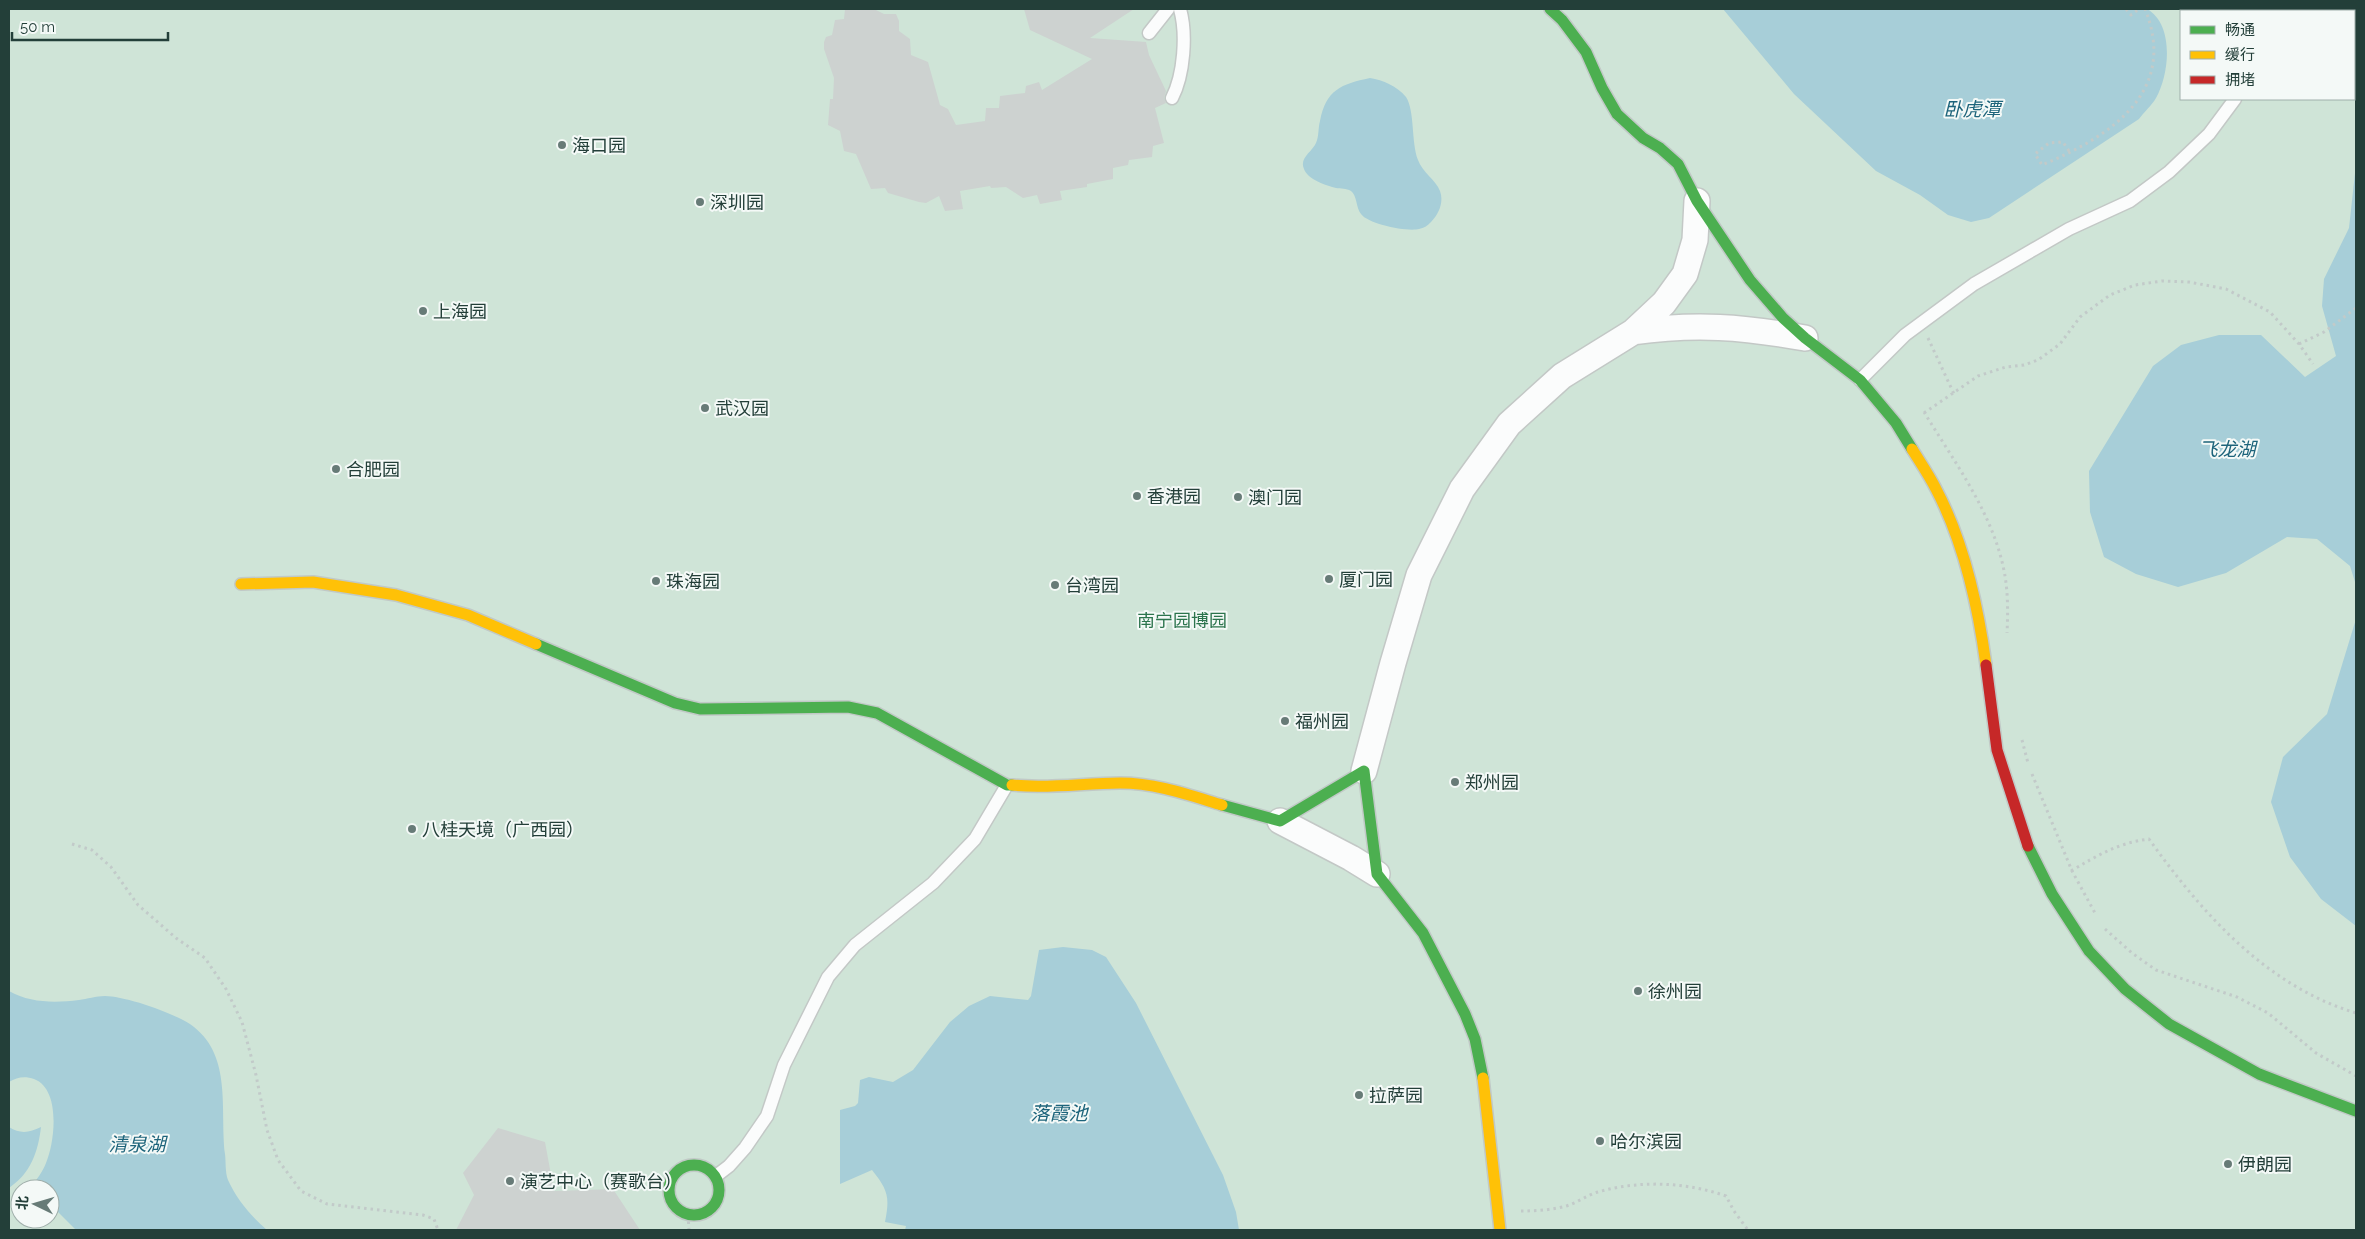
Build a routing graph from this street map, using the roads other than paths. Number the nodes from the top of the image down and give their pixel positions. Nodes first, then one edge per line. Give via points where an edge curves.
1 (1168, 9) edge
2 (1180, 9) edge
3 (1550, 9) edge
4 (1149, 33) dead end
5 (1172, 98) dead end
6 (2234, 100) edge
7 (1697, 202) junction
8 (1633, 332) junction
9 (1805, 338) junction
10 (1860, 380) junction
11 (241, 584) dead end
12 (1364, 771) junction
13 (1007, 785) junction
14 (1280, 821) junction
15 (1377, 874) junction
16 (2356, 1111) edge
17 (716, 1176) junction
18 (1500, 1230) edge

1 - 4 lane
2 - 5 lane via 1182,62 1179,84
3 - 7 street via 1586,52 1617,114 1678,164
6 - 10 lane via 2209,134 2169,172 2130,200 2069,228 1974,284 1905,335
7 - 8 street via 1695,240 1685,274 1664,302
7 - 9 street via 1750,280
8 - 9 street via 1701,326 1747,328
8 - 12 street via 1562,376 1516,418 1462,489 1420,576
9 - 10 street
10 - 16 street via 1896,423 1936,489 1955,533 1982,636 1997,750 2024,838 2047,886 2089,951 2125,989 2169,1024 2259,1074
11 - 13 street via 313,582 396,594 468,615 675,703 700,709 848,707 877,714
12 - 14 street
12 - 15 street
13 - 14 street via 1121,783 1157,786
13 - 17 lane via 975,839 933,883 855,946 828,977 784,1064 767,1116 730,1166
14 - 15 street
15 - 18 street via 1423,933 1475,1039 1482,1069
17 - 17 street via 695,1164 680,1168 668,1190 670,1198 680,1212 688,1215 705,1213 720,1193

